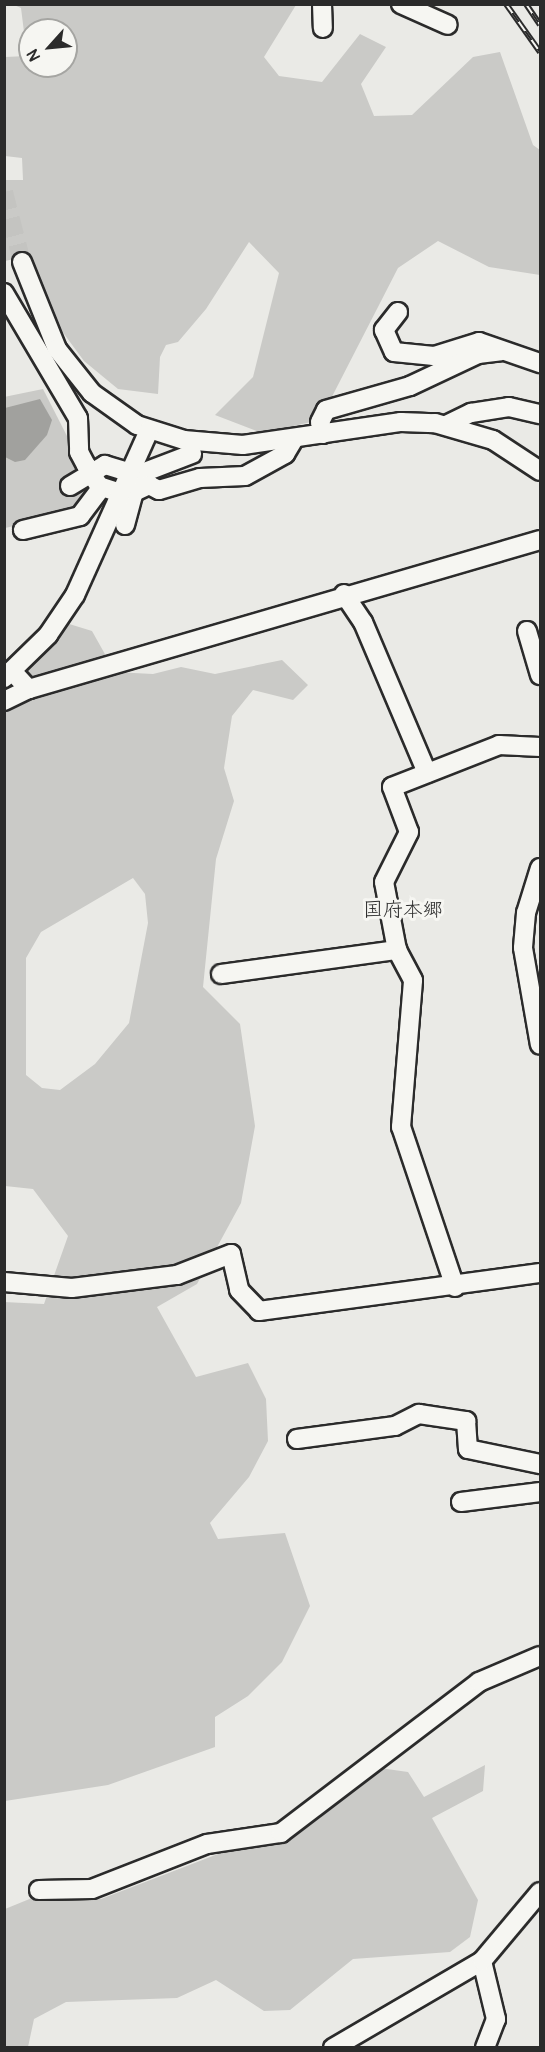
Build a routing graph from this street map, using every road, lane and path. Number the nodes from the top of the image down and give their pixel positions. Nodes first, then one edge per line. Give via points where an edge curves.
1 (322, 4) edge
2 (401, 4) edge
3 (448, 25) dead end
4 (323, 28) dead end
5 (22, 262) tunnel mouth
6 (4, 293) edge
7 (398, 312) dead end
8 (501, 351) junction
9 (540, 363) edge
10 (540, 414) edge
11 (446, 424) junction
12 (149, 430) junction
13 (323, 434) junction
14 (294, 439) junction
15 (192, 454) dead end
16 (540, 471) edge
17 (130, 473) junction
18 (97, 480) junction
19 (70, 486) dead end
20 (121, 493) junction
21 (125, 525) dead end
22 (23, 530) dead end
23 (540, 540) edge
24 (344, 594) junction
25 (527, 631) dead end
26 (8, 674) edge
27 (540, 675) edge
28 (29, 689) junction
29 (4, 701) edge
30 (540, 747) edge
31 (427, 773) junction
32 (540, 870) edge
33 (397, 950) junction
34 (220, 974) dead end
35 (540, 1045) edge
36 (540, 1273) edge
37 (4, 1282) edge
38 (455, 1287) junction
39 (297, 1439) dead end
40 (540, 1464) edge
41 (540, 1492) edge
42 (461, 1502) dead end
43 (540, 1656) edge
44 (39, 1890) dead end
45 (540, 1892) edge
46 (482, 1961) junction
47 (333, 2048) edge
48 (485, 2048) edge

1 - 4 street
2 - 3 street
5 - 12 street via 44,324 74,372 111,408
6 - 18 street via 78,418 79,452
7 - 8 street via 384,330 394,352 434,356 479,342
8 - 9 street
8 - 13 street via 478,354 410,386 326,410 320,422
10 - 11 street via 508,407
11 - 13 street via 401,422
11 - 16 street via 493,440
12 - 14 street via 223,444
12 - 17 street
13 - 14 street
14 - 21 street via 285,454 245,476 200,478 159,490 149,485 134,492
15 - 17 street
17 - 18 street via 105,465
17 - 20 street
18 - 19 street
18 - 20 street
18 - 22 street via 80,516
20 - 26 street via 75,595 48,634
23 - 24 street
24 - 28 street
24 - 31 street via 363,622
25 - 27 street
26 - 28 street
28 - 29 street
30 - 31 street via 499,745
31 - 33 street via 392,787 409,832 384,882
32 - 35 street via 526,913 523,948
33 - 34 street
33 - 38 street via 413,980 400,1127
36 - 38 street
37 - 38 street via 72,1288 177,1275 231,1254 239,1290 259,1311
39 - 40 street via 395,1426 418,1414 466,1421 468,1449
41 - 42 street
43 - 44 street via 479,1682 281,1833 207,1844 92,1889
45 - 46 street
46 - 47 street
46 - 48 street via 496,2019

